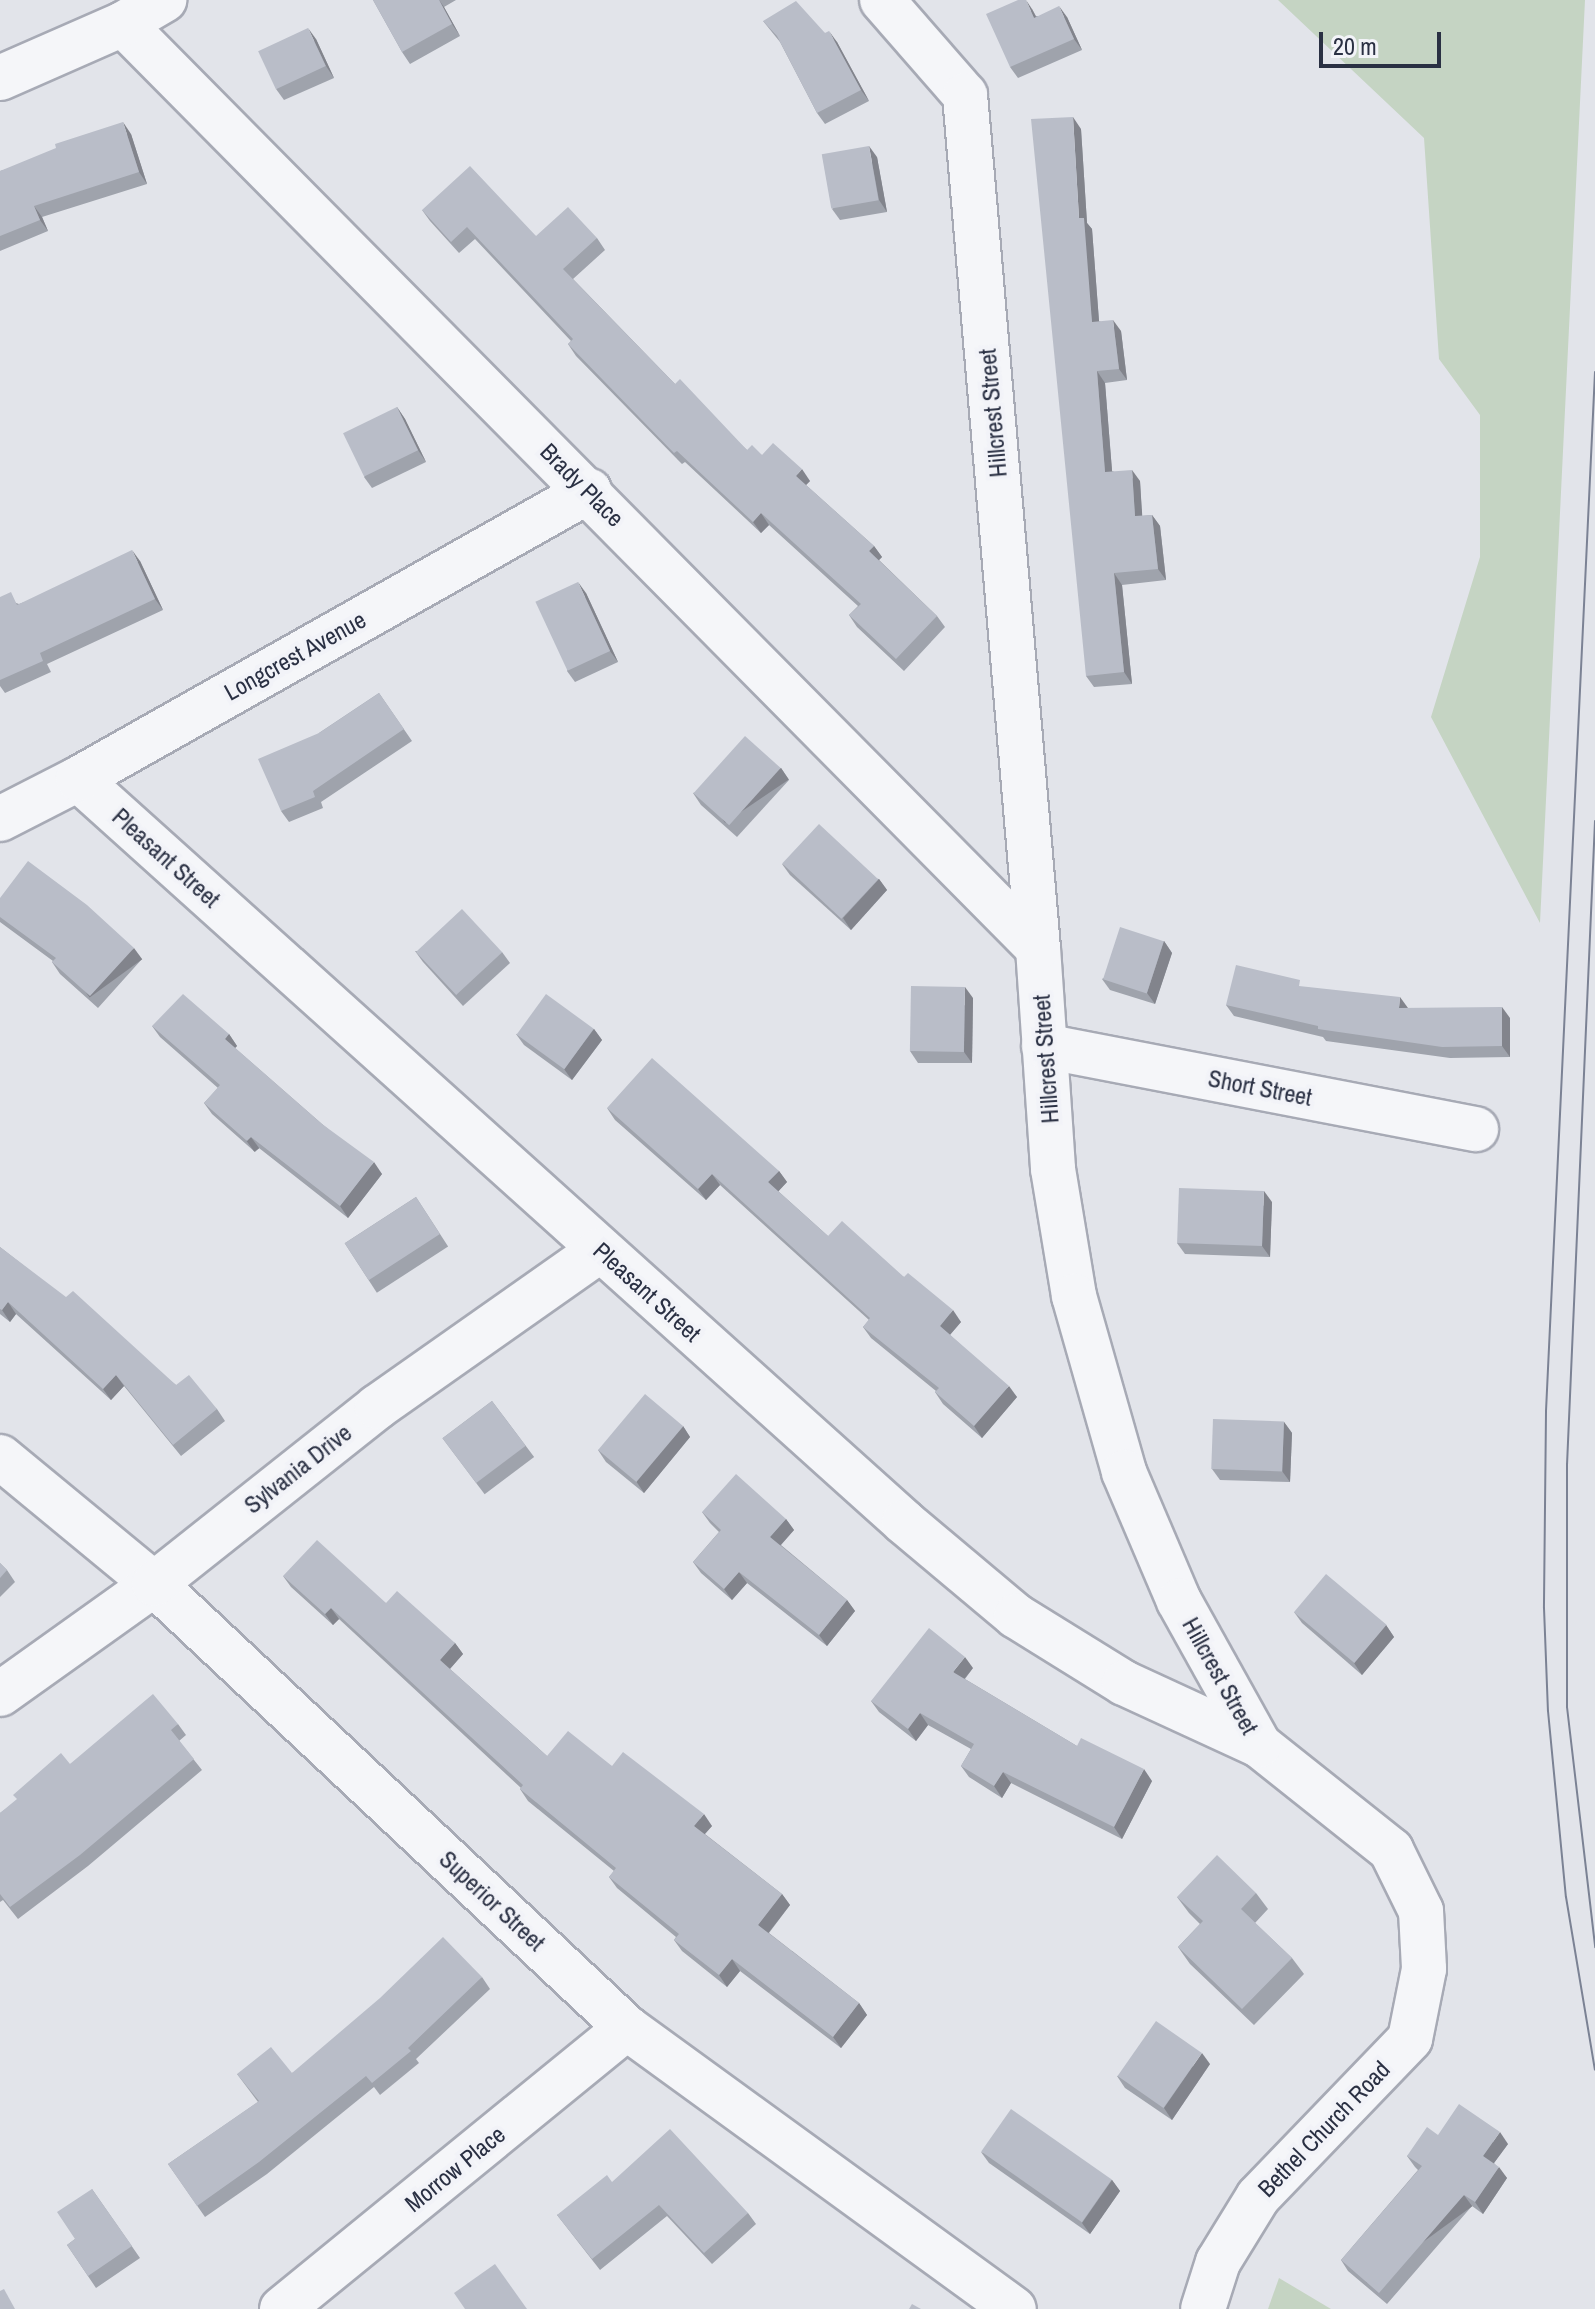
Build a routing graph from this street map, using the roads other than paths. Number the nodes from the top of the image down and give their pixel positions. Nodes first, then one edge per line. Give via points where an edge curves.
1 (164, 0) edge
2 (882, 0) edge
3 (123, 24) junction
4 (0, 78) edge
5 (589, 491) junction
6 (78, 779) junction
7 (0, 819) edge
8 (1038, 948) junction
9 (1044, 1046) junction
10 (1476, 1129) dead end
11 (600, 1250) junction
12 (0, 1457) edge
13 (154, 1584) junction
14 (0, 1694) edge
15 (1259, 1745) junction
16 (627, 2028) junction
17 (1410, 2039) joint
18 (282, 2309) edge
19 (1014, 2309) edge
20 (1203, 2309) edge

1 - 3 street
2 - 8 street, Hillcrest Street via 965,95
3 - 4 street
3 - 5 street, Brady Place
5 - 6 street, Longcrest Avenue
5 - 8 street, Brady Place
6 - 7 street, Longcrest Avenue
6 - 11 street, Pleasant Street
8 - 9 street, Hillcrest Street
9 - 10 street, Short Street
9 - 15 street, Hillcrest Street via 1053,1169 1074,1296 1124,1472 1179,1601
11 - 13 street, Sylvania Drive via 377,1407
11 - 15 street, Pleasant Street via 1016,1616 1124,1683
12 - 13 street, Superior Street
13 - 14 street, Sylvania Drive
13 - 16 street, Superior Street
15 - 17 street, Hillcrest Street via 1391,1850 1421,1911 1424,1969
16 - 18 street, Morrow Place
16 - 19 street, Superior Street
17 - 20 street, Bethel Church Road via 1258,2197 1218,2262

